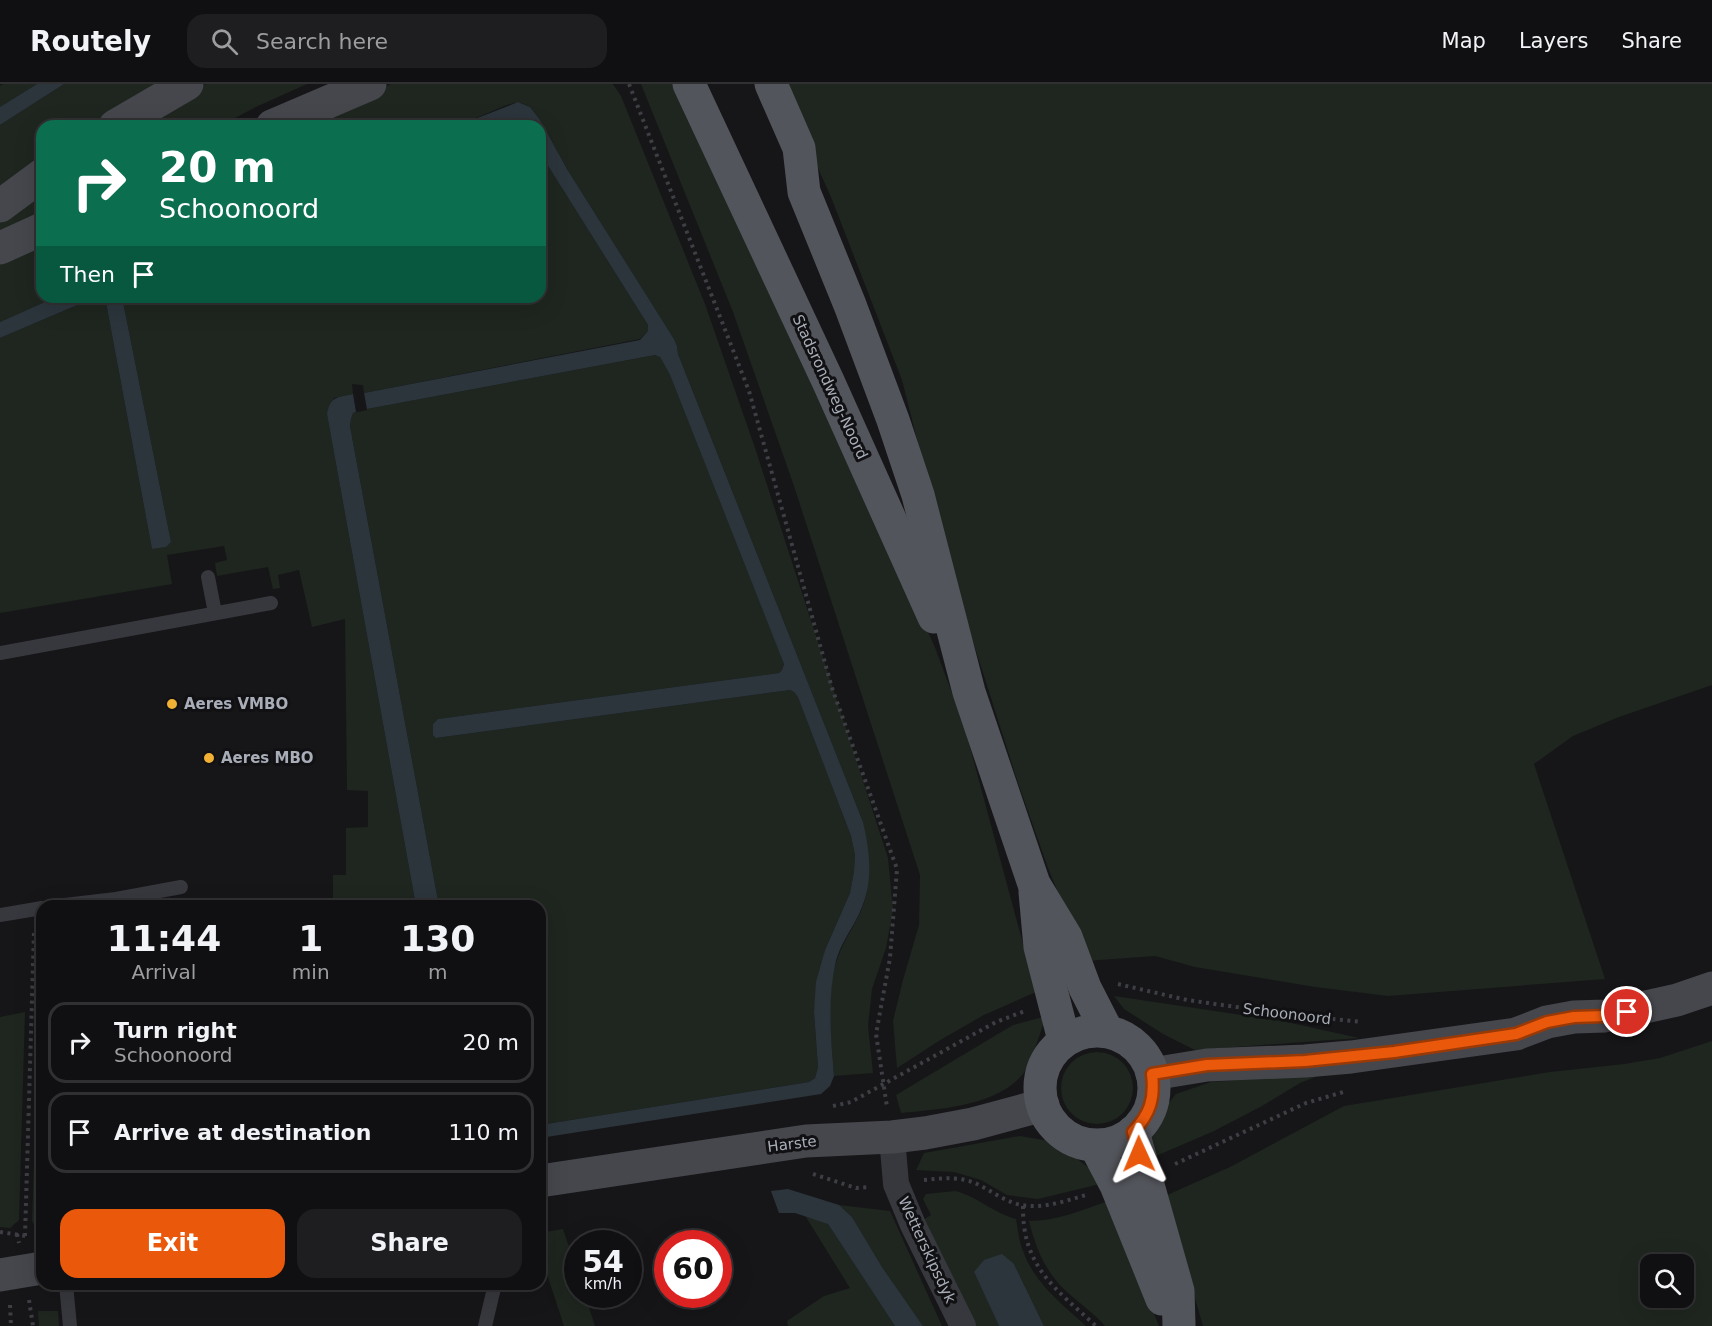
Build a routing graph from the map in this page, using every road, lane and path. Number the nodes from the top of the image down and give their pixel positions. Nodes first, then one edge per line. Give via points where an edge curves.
1 (187, 84) edge
2 (370, 84) edge
3 (629, 84) edge
4 (689, 84) edge
5 (755, 84) edge
6 (771, 84) edge
7 (125, 120) edge
8 (286, 120) edge
9 (36, 179) edge
10 (804, 192) junction
11 (0, 206) edge
12 (36, 232) edge
13 (0, 248) edge
14 (208, 577) dead end
15 (271, 603) dead end
16 (215, 613) junction
17 (0, 653) edge
18 (969, 692) junction
19 (1034, 884) junction
20 (182, 887) dead end
21 (101, 900) edge
22 (36, 908) edge
23 (36, 914) edge
24 (0, 915) edge
25 (1084, 988) junction
26 (1712, 988) edge
27 (1054, 999) junction
28 (1372, 1023) dead end
29 (1107, 1031) junction
30 (1064, 1040) junction
31 (1152, 1074) junction
32 (1352, 1090) dead end
33 (1043, 1105) junction
34 (1133, 1132) junction
35 (892, 1137) junction
36 (1096, 1147) junction
37 (546, 1180) edge
38 (1131, 1180) junction
39 (896, 1185) junction
40 (1023, 1206) junction
41 (0, 1232) edge
42 (25, 1236) junction
43 (33, 1237) dead end
44 (36, 1271) edge
45 (5, 1288) edge
46 (67, 1290) edge
47 (494, 1290) edge
48 (28, 1297) dead end
49 (1179, 1325) edge
50 (11, 1326) edge
51 (33, 1326) edge
52 (70, 1326) edge
53 (485, 1326) edge
54 (963, 1326) edge
55 (1096, 1326) edge

1 - 7 street
2 - 8 street
3 - 27 path via 749,392 832,688 897,868 890,958 876,1034 883,1084 996,1022
4 - 18 main road, Stadsrondweg-Noord
5 - 10 street, Stadsrondweg-Noord
6 - 10 main road via 799,148
9 - 11 street
10 - 18 main road, Stadsrondweg-Noord via 850,305 918,495
12 - 13 street
14 - 16 lane
15 - 16 lane
16 - 17 lane
18 - 19 main road, Stadsrondweg-Noord
19 - 25 main road, Stadsrondweg-Noord via 1066,937
19 - 27 main road, Stadsrondweg-Noord via 1040,947
20 - 21 lane
22 - 24 lane
23 - 42 path
25 - 28 path, Schoonoord via 1119,984 1187,1000
25 - 29 main road, Stadsrondweg-Noord
26 - 31 street via 1605,1016 1547,1022 1516,1034 1351,1057 1207,1065
27 - 30 main road, Stadsrondweg-Noord
29 - 30 main road via 1089,1029
29 - 31 main road via 1135,1044
30 - 33 main road via 1044,1061 1040,1087
31 - 34 main road via 1151,1105 1145,1120
32 - 38 path via 1306,1103 1181,1162
33 - 35 street, Harste via 973,1124
33 - 36 main road via 1066,1138
34 - 36 main road via 1115,1143
34 - 38 main road
35 - 37 street, Harste via 806,1141
35 - 39 street, Wetterskipsdyk
36 - 38 main road
38 - 40 path via 1050,1206
38 - 49 main road via 1178,1291
39 - 40 path via 961,1179
39 - 54 street, Wetterskipsdyk
40 - 55 path via 1029,1249 1038,1266 1053,1287
41 - 42 path
42 - 43 path
44 - 45 street
45 - 50 path
46 - 52 lane
47 - 53 lane
48 - 51 path

